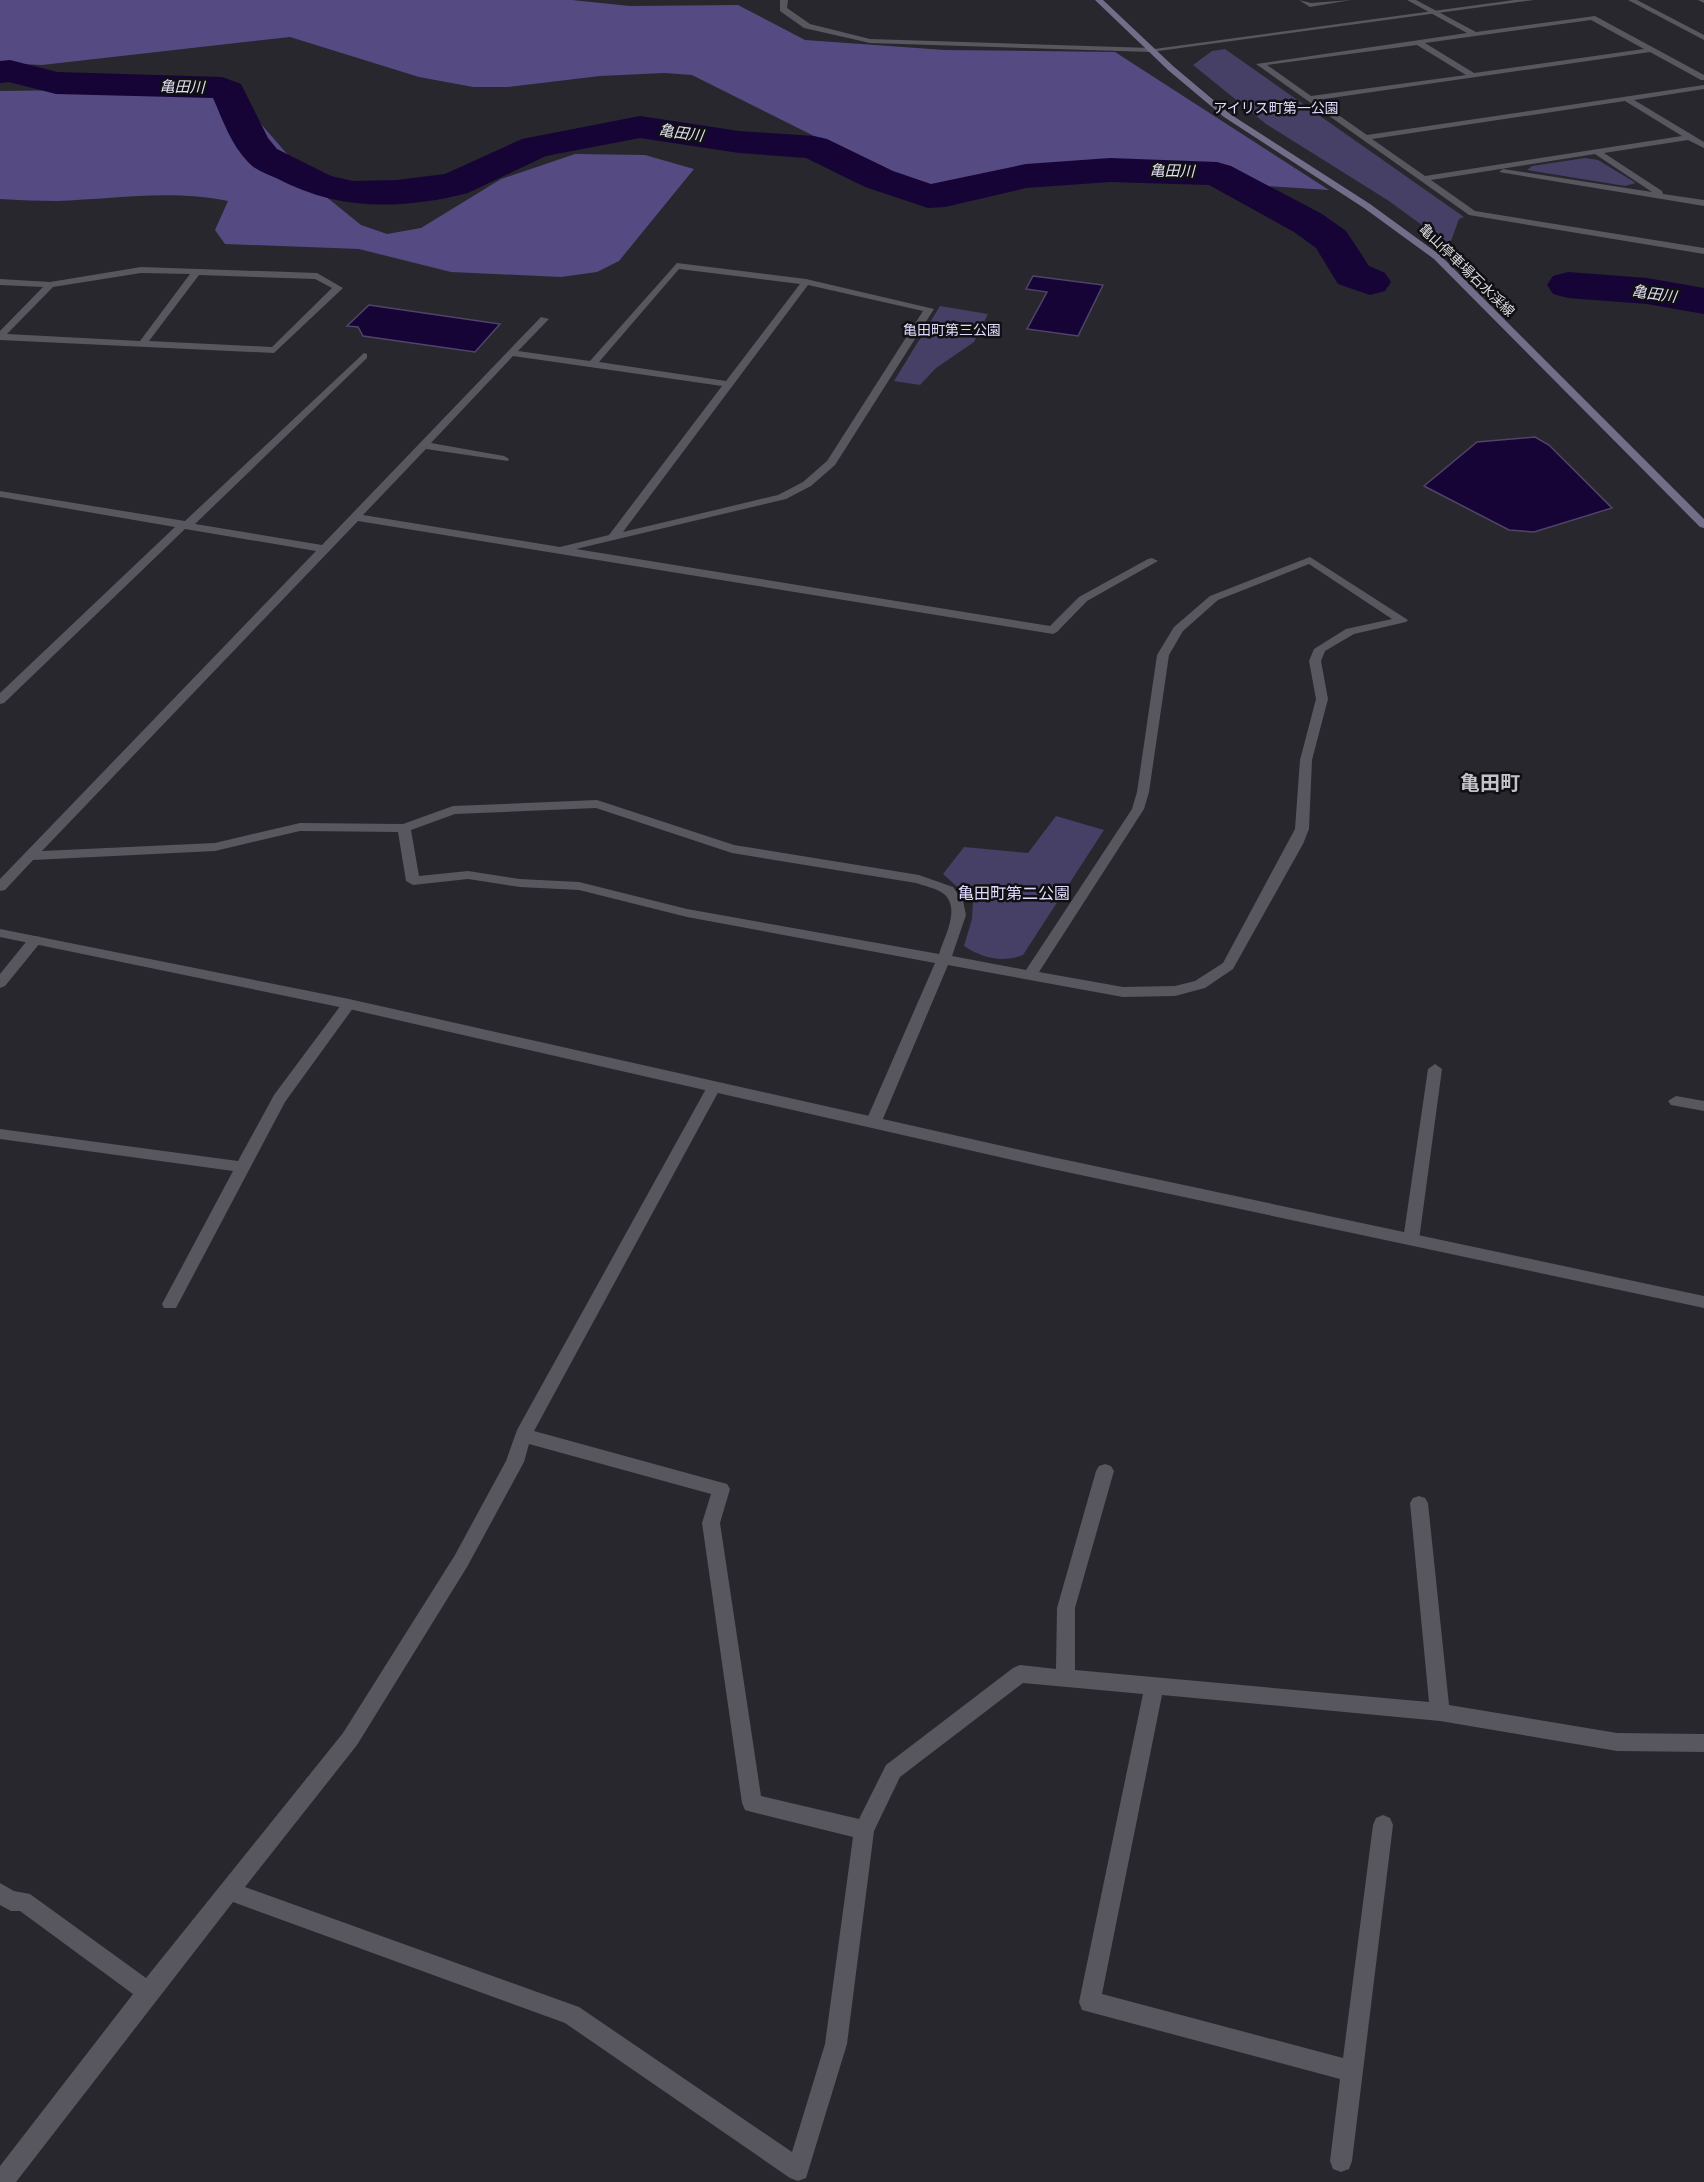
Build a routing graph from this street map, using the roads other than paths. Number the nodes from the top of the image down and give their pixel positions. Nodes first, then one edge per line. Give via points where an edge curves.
1 (784, 0) edge
2 (1099, 0) edge
3 (1303, 0) edge
4 (1347, 0) edge
5 (1411, 0) edge
6 (1530, 0) edge
7 (1632, 0) edge
8 (1434, 13) junction
9 (1476, 34) junction
10 (1704, 38) edge
11 (1418, 42) junction
12 (1151, 50) junction
13 (1651, 50) junction
14 (1473, 76) junction
15 (1704, 78) edge
16 (1704, 87) edge
17 (1309, 99) junction
18 (1627, 99) junction
19 (1690, 137) junction
20 (1364, 138) junction
21 (1704, 146) edge
22 (1597, 152) junction
23 (1489, 170) junction
24 (1421, 179) junction
25 (1664, 196) junction
26 (1704, 202) edge
27 (1704, 251) edge
28 (196, 272) junction
29 (0, 282) edge
30 (806, 282) junction
31 (50, 285) junction
32 (544, 319) dead end
33 (0, 337) edge
34 (142, 344) junction
35 (511, 353) junction
36 (364, 356) dead end
37 (592, 364) junction
38 (729, 384) junction
39 (423, 445) junction
40 (504, 459) dead end
41 (0, 494) edge
42 (355, 517) junction
43 (185, 524) junction
44 (1704, 525) edge
45 (614, 536) junction
46 (325, 549) junction
47 (560, 550) junction
48 (1152, 561) dead end
49 (0, 700) edge
50 (404, 828) junction
51 (30, 856) junction
52 (0, 887) edge
53 (0, 933) edge
54 (35, 940) junction
55 (944, 959) junction
56 (1030, 975) junction
57 (0, 983) edge
58 (349, 1004) junction
59 (1435, 1069) dead end
60 (714, 1087) junction
61 (1676, 1101) dead end
62 (1704, 1106) edge
63 (874, 1121) junction
64 (0, 1134) edge
65 (242, 1167) junction
66 (1411, 1240) junction
67 (1704, 1302) edge
68 (170, 1304) dead end
69 (523, 1435) junction
70 (1105, 1471) dead end
71 (1419, 1503) dead end
72 (1065, 1677) junction
73 (1154, 1687) junction
74 (1440, 1712) junction
75 (1704, 1743) edge
76 (1383, 1825) dead end
77 (864, 1830) junction
78 (229, 1891) junction
79 (0, 1893) edge
80 (148, 1992) junction
81 (1351, 2071) junction
82 (1341, 2162) dead end
83 (2, 2182) edge

1 - 12 street via 783,9 807,26 870,41
2 - 12 main road, 亀山停車場石水渓線
3 - 4 street via 1310,5
5 - 8 street
6 - 8 street
7 - 10 street
8 - 9 street
8 - 12 street
9 - 11 street
9 - 13 street via 1592,18
11 - 14 street
11 - 17 street via 1260,64
12 - 44 main road, 亀山停車場石水渓線 via 1246,129 1399,225 1437,257
13 - 14 street
13 - 15 street
14 - 17 street
16 - 18 street
17 - 20 street
18 - 19 street
18 - 20 street
19 - 21 street
19 - 22 street
20 - 24 street
22 - 23 street
22 - 25 street
23 - 24 street
23 - 25 street
24 - 27 street via 1472,213
25 - 26 street
28 - 31 street via 141,270
28 - 34 street
28 - 34 street via 317,276 338,288 274,351
29 - 31 street
30 - 37 street via 677,267
30 - 38 street
30 - 45 street via 929,309 831,463 807,484 782,497
31 - 33 street
32 - 35 street
33 - 34 street
35 - 37 street
35 - 39 street
36 - 43 street
37 - 38 street
38 - 45 street
39 - 40 street
39 - 42 street
41 - 43 street
42 - 46 street
42 - 47 street
43 - 46 street
43 - 49 street
45 - 47 street
46 - 51 street
47 - 48 street via 1053,630 1083,599
50 - 51 street via 300,827 215,848
50 - 55 street via 413,881 468,875 579,886 687,913
50 - 55 street via 453,810 597,804 732,849 919,879 948,890 956,901 959,915
51 - 52 street
53 - 54 street
54 - 57 street
54 - 58 street
55 - 56 street
55 - 63 street
56 - 56 street via 1124,992 1175,992 1200,985 1228,966 1302,829 1306,760 1322,699 1315,661 1320,649 1350,631 1402,620 1310,561 1231,590 1194,612 1178,629 1163,655 1138,809
58 - 60 street
58 - 65 street via 279,1099
59 - 66 street
60 - 63 street
60 - 69 street
61 - 62 street
63 - 66 street
64 - 65 street
65 - 68 street
66 - 67 street
69 - 77 street via 722,1489 711,1523 752,1803
69 - 78 street via 515,1462 461,1561 350,1739
70 - 72 street via 1066,1608
71 - 74 street
72 - 73 street
72 - 77 street via 1020,1674 892,1771
73 - 74 street
73 - 81 street via 1090,2002
74 - 75 street via 1617,1742
76 - 81 street
77 - 78 street via 836,2044 798,2170 571,2015
78 - 80 street
79 - 80 street via 11,1901 23,1901
80 - 83 street
81 - 82 street

